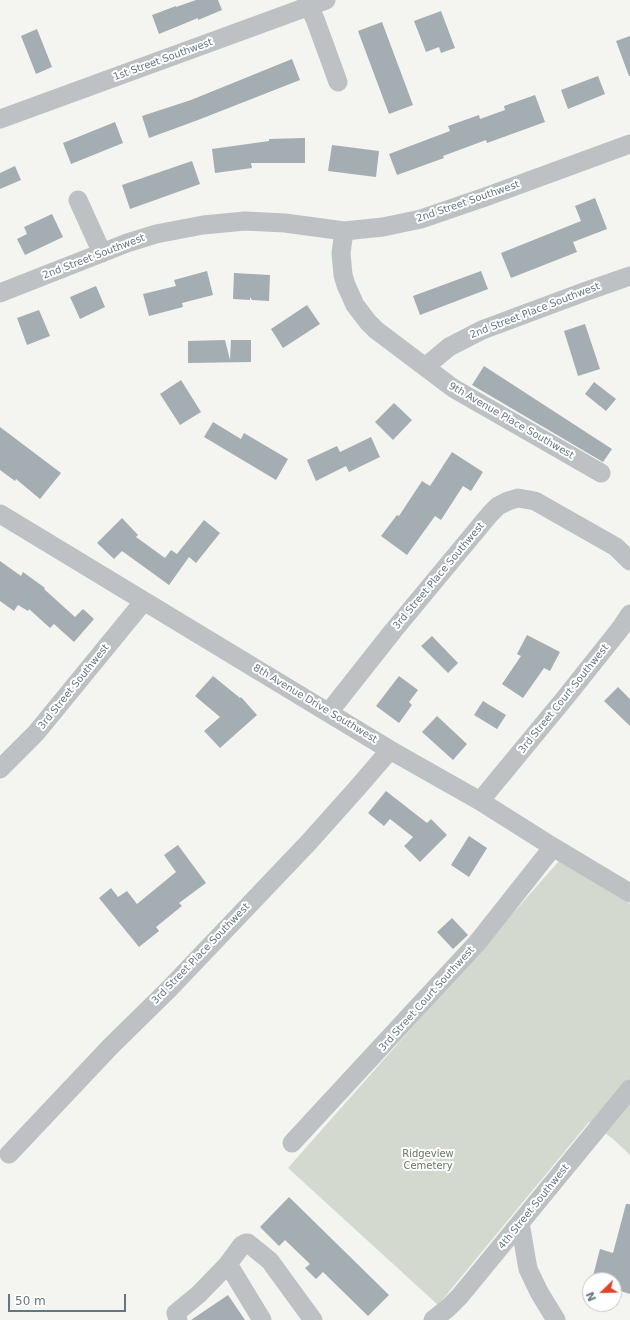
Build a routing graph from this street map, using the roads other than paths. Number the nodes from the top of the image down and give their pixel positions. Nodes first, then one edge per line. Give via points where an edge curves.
1 (326, 0) edge
2 (307, 3) edge
3 (338, 82) dead end
4 (0, 119) edge
5 (630, 144) edge
6 (78, 200) dead end
7 (344, 231) junction
8 (102, 253) junction
9 (630, 276) edge
10 (0, 293) edge
11 (425, 366) junction
12 (601, 473) dead end
13 (0, 514) edge
14 (630, 561) edge
15 (144, 601) junction
16 (630, 614) edge
17 (329, 712) junction
18 (390, 750) junction
19 (0, 769) edge
20 (480, 801) junction
21 (553, 847) junction
22 (630, 893) edge
23 (630, 1089) edge
24 (292, 1143) dead end
25 (8, 1154) dead end
26 (520, 1223) junction
27 (228, 1264) junction
28 (173, 1318) edge
29 (262, 1320) edge
30 (313, 1320) edge
31 (433, 1320) edge
32 (556, 1320) edge

1 - 2 street, 1st Street Southwest
2 - 3 street
2 - 4 street, 1st Street Southwest
5 - 7 street, 2nd Street Southwest via 421,219 383,227
6 - 8 street
7 - 8 street, 2nd Street Southwest via 285,223 245,221 203,224 156,234
7 - 11 street, 9th Avenue Place Southwest via 341,253 343,275 355,305 376,330
8 - 10 street, 2nd Street Southwest
9 - 11 street, 2nd Street Place Southwest via 482,330 449,347
11 - 12 street, 9th Avenue Place Southwest via 453,388
13 - 15 street, 8th Avenue Drive Southwest
14 - 17 street, 3rd Street Place Southwest via 616,547 535,501 524,498 508,500 498,506
15 - 17 street, 8th Avenue Drive Southwest
15 - 19 street, 3rd Street Southwest via 36,733
16 - 20 street, 3rd Street Court Southwest
17 - 18 street, 8th Avenue Drive Southwest
18 - 20 street, 8th Avenue Drive Southwest
18 - 25 street, 3rd Street Place Southwest via 309,842
20 - 21 street, 8th Avenue Drive Southwest
21 - 22 street, 8th Avenue Drive Southwest
21 - 24 street, 3rd Street Court Southwest via 478,943
23 - 26 street, 4th Street Southwest
26 - 31 street, 4th Street Southwest via 460,1296
26 - 32 street via 528,1269
27 - 28 street
27 - 29 street
27 - 30 street via 242,1244 248,1243 270,1261

